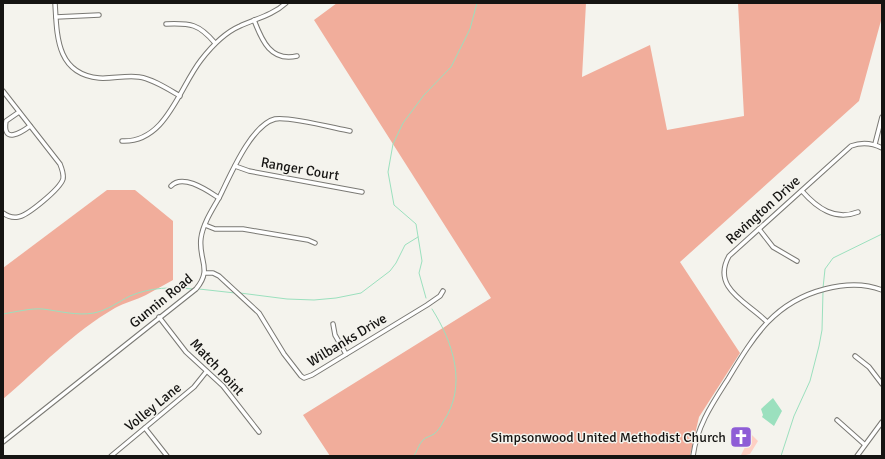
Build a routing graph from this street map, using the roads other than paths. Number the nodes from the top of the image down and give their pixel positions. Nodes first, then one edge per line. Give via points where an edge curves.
1 (55, 3) edge
2 (286, 3) edge
3 (99, 15) dead end
4 (56, 17) junction
5 (254, 20) junction
6 (166, 24) dead end
7 (215, 43) junction
8 (297, 56) dead end
9 (3, 91) edge
10 (180, 96) junction
11 (19, 112) junction
12 (882, 117) edge
13 (30, 126) junction
14 (350, 131) dead end
15 (122, 141) dead end
16 (875, 144) junction
17 (882, 148) edge
18 (235, 166) junction
19 (171, 186) dead end
20 (802, 191) junction
21 (362, 192) dead end
22 (219, 198) junction
23 (858, 212) dead end
24 (3, 213) edge
25 (205, 225) junction
26 (759, 228) junction
27 (315, 243) dead end
28 (797, 261) dead end
29 (205, 273) junction
30 (882, 290) edge
31 (443, 291) dead end
32 (159, 317) junction
33 (766, 322) junction
34 (333, 324) dead end
35 (346, 354) junction
36 (855, 356) dead end
37 (206, 372) junction
38 (882, 384) edge
39 (837, 420) dead end
40 (882, 422) edge
41 (145, 428) junction
42 (259, 432) dead end
43 (3, 442) edge
44 (864, 444) junction
45 (111, 456) edge
46 (167, 456) edge
47 (693, 456) edge
48 (857, 456) edge

1 - 4 street
2 - 5 street via 279,9
3 - 4 street
4 - 10 street via 59,47 73,68 96,78 148,79
5 - 7 street via 238,27
5 - 8 street via 266,46 274,53 288,58
6 - 7 street via 193,25 206,32
7 - 10 street via 194,70
9 - 11 street
10 - 15 street via 168,116 155,128 132,141
11 - 13 street
11 - 13 street via 6,121 7,132 15,135
12 - 16 street
13 - 24 street via 60,164 63,180 59,187 24,216 12,217
14 - 18 street, Gunnin Road via 282,118 274,119 251,139
16 - 17 street
16 - 20 street, Revington Drive via 851,146
18 - 21 street, Ranger Court
18 - 22 street, Gunnin Road
19 - 22 street via 180,182 191,183
20 - 23 street via 811,201 834,215
20 - 26 street, Revington Drive
22 - 25 street, Gunnin Road
25 - 27 street via 215,229 243,229
25 - 29 street, Gunnin Road via 201,249
26 - 28 street via 773,247
26 - 33 street, Revington Drive via 728,256 723,266 723,277 730,290
29 - 32 street, Gunnin Road via 196,289
29 - 35 street, Wilbanks Drive via 219,276 259,314 284,354 304,378
30 - 33 street via 873,286 847,285 815,291 785,306
31 - 35 street, Wilbanks Drive via 440,296
32 - 37 street, Match Point via 186,352
32 - 43 street, Gunnin Road
33 - 47 street via 702,422 695,440
34 - 35 street via 335,335
36 - 38 street via 869,367
37 - 41 street, Volley Lane via 194,387
37 - 42 street, Match Point via 223,386
39 - 44 street
40 - 44 street
41 - 45 street, Volley Lane
41 - 46 street
44 - 48 street

